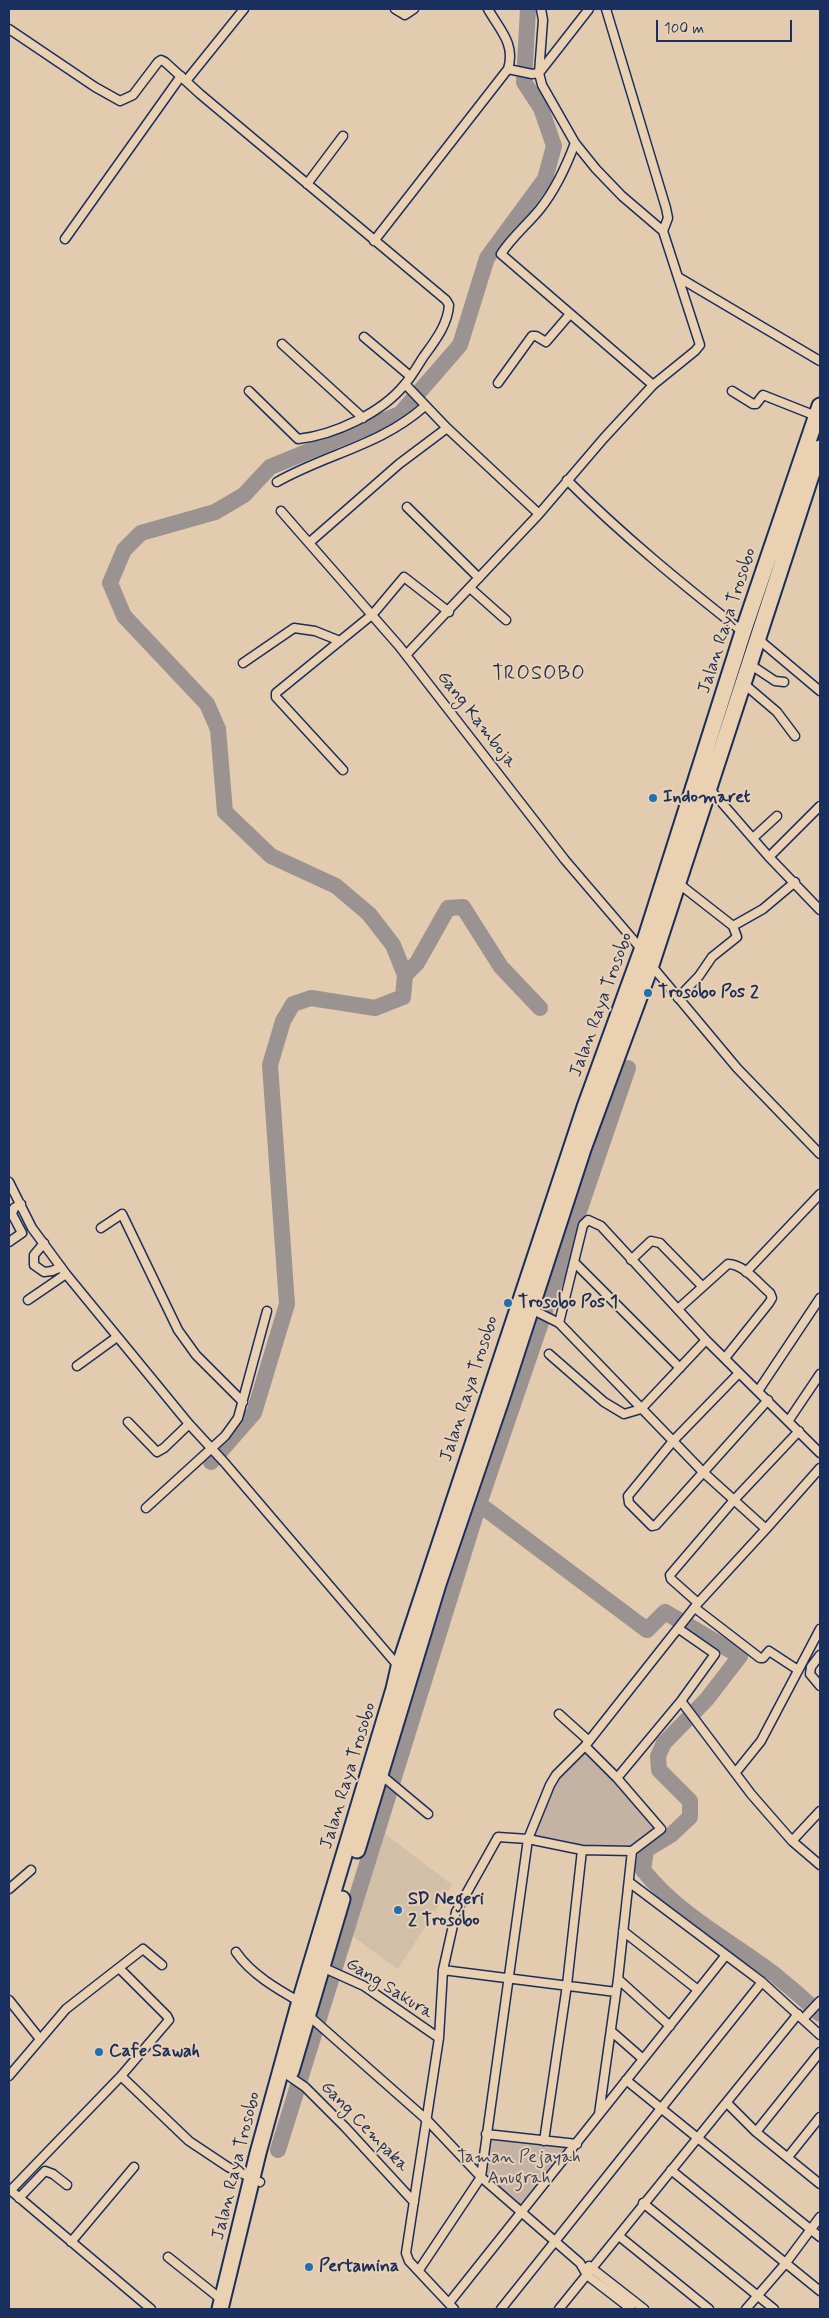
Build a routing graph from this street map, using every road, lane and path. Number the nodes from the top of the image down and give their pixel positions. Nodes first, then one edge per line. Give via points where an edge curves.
1 (244, 9) edge
2 (395, 9) edge
3 (414, 9) edge
4 (488, 9) edge
5 (541, 9) edge
6 (589, 9) edge
7 (606, 9) edge
8 (9, 29) edge
9 (511, 69) junction
10 (536, 74) junction
11 (184, 79) junction
12 (343, 136) dead end
13 (575, 143) junction
14 (307, 184) junction
15 (663, 232) junction
16 (65, 238) dead end
17 (374, 241) junction
18 (678, 277) junction
19 (570, 314) junction
20 (364, 337) dead end
21 (282, 344) dead end
22 (820, 361) edge
23 (410, 376) junction
24 (498, 383) dead end
25 (653, 385) junction
26 (407, 386) junction
27 (249, 390) dead end
28 (732, 391) dead end
29 (424, 404) junction
30 (818, 411) edge
31 (363, 418) junction
32 (447, 428) junction
33 (820, 448) edge
34 (567, 480) junction
35 (278, 482) dead end
36 (407, 507) dead end
37 (282, 511) dead end
38 (539, 514) junction
39 (310, 542) junction
40 (479, 578) junction
41 (470, 588) junction
42 (449, 612) junction
43 (373, 614) junction
44 (506, 620) dead end
45 (743, 632) junction
46 (757, 638) junction
47 (340, 641) junction
48 (406, 655) junction
49 (243, 663) dead end
50 (748, 663) junction
51 (784, 682) dead end
52 (743, 683) junction
53 (820, 691) edge
54 (795, 736) dead end
55 (343, 770) dead end
56 (708, 788) junction
57 (820, 806) edge
58 (777, 816) dead end
59 (752, 838) junction
60 (769, 857) junction
61 (795, 882) junction
62 (678, 883) junction
63 (820, 910) edge
64 (733, 926) junction
65 (642, 950) junction
66 (651, 965) junction
67 (678, 998) junction
68 (613, 1049) junction
69 (607, 1065) junction
70 (820, 1154) edge
71 (9, 1182) edge
72 (820, 1194) edge
73 (21, 1204) junction
74 (101, 1228) dead end
75 (9, 1242) edge
76 (44, 1243) junction
77 (631, 1260) junction
78 (574, 1262) junction
79 (61, 1266) junction
80 (746, 1272) junction
81 (66, 1274) junction
82 (702, 1286) junction
83 (820, 1298) edge
84 (28, 1300) dead end
85 (533, 1309) junction
86 (678, 1309) junction
87 (268, 1310) dead end
88 (559, 1323) junction
89 (117, 1337) junction
90 (706, 1340) junction
91 (549, 1354) dead end
92 (725, 1358) junction
93 (77, 1366) dead end
94 (680, 1368) junction
95 (739, 1373) junction
96 (820, 1374) edge
97 (758, 1391) junction
98 (768, 1400) junction
99 (243, 1402) junction
100 (641, 1409) junction
101 (788, 1420) junction
102 (128, 1422) dead end
103 (189, 1424) junction
104 (799, 1431) junction
105 (673, 1441) junction
106 (212, 1450) junction
107 (820, 1453) edge
108 (820, 1468) edge
109 (703, 1472) junction
110 (734, 1500) junction
111 (146, 1508) dead end
112 (766, 1529) junction
113 (696, 1605) junction
114 (680, 1628) junction
115 (820, 1629) edge
116 (820, 1655) edge
117 (398, 1667) junction
118 (798, 1670) junction
119 (820, 1686) edge
120 (683, 1703) junction
121 (558, 1714) dead end
122 (587, 1744) junction
123 (736, 1772) junction
124 (379, 1773) junction
125 (617, 1778) junction
126 (820, 1811) edge
127 (428, 1814) dead end
128 (528, 1839) junction
129 (792, 1841) junction
130 (582, 1850) junction
131 (632, 1851) junction
132 (820, 1865) edge
133 (31, 1870) dead end
134 (629, 1882) junction
135 (9, 1889) edge
136 (623, 1931) junction
137 (236, 1952) dead end
138 (726, 1955) junction
139 (162, 1965) dead end
140 (325, 1968) junction
141 (120, 1969) junction
142 (443, 1970) junction
143 (510, 1978) junction
144 (618, 1979) junction
145 (762, 1982) junction
146 (567, 1985) junction
147 (698, 1990) junction
148 (616, 1992) junction
149 (9, 2000) edge
150 (820, 2001) edge
151 (300, 2002) junction
152 (806, 2013) junction
153 (311, 2017) junction
154 (670, 2026) junction
155 (611, 2031) junction
156 (820, 2035) edge
157 (439, 2038) junction
158 (40, 2039) junction
159 (820, 2052) edge
160 (644, 2059) junction
161 (9, 2076) edge
162 (121, 2076) junction
163 (291, 2078) junction
164 (626, 2080) junction
165 (726, 2103) junction
166 (662, 2107) junction
167 (599, 2116) junction
168 (820, 2117) edge
169 (427, 2120) junction
170 (756, 2132) junction
171 (486, 2134) junction
172 (699, 2138) junction
173 (544, 2141) junction
174 (576, 2144) junction
175 (788, 2157) junction
176 (134, 2167) dead end
177 (671, 2170) junction
178 (481, 2177) junction
179 (256, 2180) junction
180 (820, 2184) edge
181 (67, 2185) dead end
182 (10, 2190) edge
183 (19, 2198) junction
184 (414, 2202) junction
185 (643, 2204) junction
186 (522, 2211) junction
187 (820, 2217) edge
188 (811, 2230) junction
189 (619, 2236) junction
190 (820, 2237) edge
191 (556, 2241) junction
192 (71, 2242) junction
193 (168, 2257) dead end
194 (580, 2263) junction
195 (785, 2264) junction
196 (594, 2268) junction
197 (419, 2270) junction
198 (587, 2275) junction
199 (820, 2291) edge
200 (758, 2296) junction
201 (224, 2306) edge
202 (452, 2306) edge
203 (151, 2309) edge
204 (501, 2309) edge
205 (559, 2309) edge
206 (630, 2309) edge
207 (644, 2309) edge
208 (709, 2309) edge
209 (746, 2309) edge
210 (774, 2309) edge

1 - 11 street
2 - 3 street via 406,15
4 - 9 street via 510,46
5 - 10 street via 543,20
6 - 10 street
7 - 15 street via 666,208 668,218
8 - 11 street via 120,101 133,95 159,60
9 - 10 street
9 - 17 street
10 - 13 street
11 - 14 street
11 - 16 street via 148,119
12 - 14 street
13 - 15 street via 622,196
13 - 19 street via 562,177 541,208 501,254
14 - 17 street
15 - 18 street
17 - 23 street via 449,304 446,320 438,335
18 - 22 street
18 - 25 street via 700,345
19 - 24 street via 546,342 532,336
19 - 25 street
20 - 23 street
21 - 31 street
23 - 26 street
25 - 34 street
26 - 29 street
26 - 31 street
27 - 31 street via 298,439
28 - 30 street via 753,404 762,395
29 - 32 street
29 - 35 street via 412,418 381,437
30 - 45 highway, Jalan Raya Trosobo
32 - 38 street
32 - 39 street via 399,464
33 - 46 highway, Jalan Raya Trosobo
34 - 38 street
34 - 45 street via 673,577
36 - 40 street
37 - 39 street, Gang Kamboja
38 - 40 street
39 - 43 street, Gang Kamboja
40 - 41 street
41 - 42 street
41 - 44 street
42 - 43 street via 405,576
42 - 48 street
43 - 47 street
43 - 48 street, Gang Kamboja
45 - 65 highway, Jalan Raya Trosobo
46 - 50 highway, Jalan Raya Trosobo
46 - 53 street
47 - 49 street via 315,631 294,628
47 - 55 street via 275,696
48 - 65 street, Gang Kamboja via 565,860
50 - 51 street via 775,681
50 - 52 highway, Jalan Raya Trosobo
52 - 54 street via 777,712
52 - 56 highway, Jalan Raya Trosobo
56 - 59 street
56 - 62 highway, Jalan Raya Trosobo
57 - 60 street
58 - 59 street
59 - 60 street
60 - 61 street
61 - 63 street
61 - 64 street via 763,909
62 - 64 street
62 - 66 highway, Jalan Raya Trosobo
64 - 67 street via 737,937 712,957
65 - 68 highway, Jalan Raya Trosobo
66 - 67 street
66 - 68 highway, Jalan Raya Trosobo
67 - 70 street via 737,1068
68 - 69 highway, Jalan Raya Trosobo
69 - 85 highway, Jalan Raya Trosobo
69 - 117 highway, Jalan Raya Trosobo via 572,1144
71 - 73 street
72 - 80 street
73 - 75 street via 14,1208 12,1214 22,1233
73 - 76 street via 32,1228
74 - 99 street via 122,1214 178,1330 196,1355
76 - 79 street
76 - 79 street via 34,1255 35,1266 48,1272
77 - 78 street via 602,1226 588,1220 582,1225
77 - 82 street via 651,1241 660,1242
77 - 86 street
78 - 88 street
78 - 94 street
79 - 81 street
80 - 82 street via 728,1264
80 - 92 street via 770,1294 771,1300
81 - 84 street
81 - 89 street
82 - 86 street
83 - 97 street
85 - 88 street
85 - 124 highway, Jalan Raya Trosobo via 427,1619
86 - 90 street
87 - 99 street
88 - 100 street
89 - 93 street
89 - 103 street
90 - 92 street
90 - 94 street
91 - 100 street via 612,1409 624,1414
92 - 95 street
94 - 100 street
95 - 97 street
95 - 105 street
96 - 101 street
97 - 98 street
98 - 101 street
98 - 109 street
99 - 106 street via 234,1424
100 - 105 street
101 - 104 street
102 - 103 street via 157,1452
103 - 106 street
104 - 107 street
104 - 110 street
105 - 109 street
105 - 109 street via 628,1496 629,1502 655,1526
106 - 111 street
106 - 117 street
108 - 112 street
109 - 110 street
110 - 112 street
110 - 113 street via 670,1576
112 - 113 street
113 - 114 street
113 - 118 street via 760,1658 769,1651
114 - 120 street via 715,1654
114 - 122 street
115 - 118 street
116 - 119 street via 810,1672
117 - 124 highway, Jalan Raya Trosobo
118 - 123 street via 761,1741
120 - 123 street
120 - 125 street
121 - 122 street
122 - 125 street
122 - 128 street via 556,1776
123 - 129 street
124 - 127 street
124 - 140 highway, Jalan Raya Trosobo
124 - 151 highway, Jalan Raya Trosobo
125 - 131 street via 661,1828
126 - 129 street
128 - 130 street
128 - 142 street via 498,1837 495,1840 456,1912
128 - 143 street
129 - 132 street
130 - 131 street
130 - 146 street
131 - 134 street
133 - 135 street
134 - 136 street
134 - 138 street
136 - 144 street
136 - 147 street
137 - 151 street via 243,1962 278,1990
138 - 145 street
138 - 147 street
139 - 141 street via 143,1949
140 - 153 highway, Jalan Raya Trosobo
140 - 157 street, Gang Sakura via 364,1986
141 - 158 street via 78,1999
141 - 162 street via 169,2020
142 - 143 street
142 - 157 street
143 - 146 street
143 - 171 street
144 - 148 street
144 - 154 street
145 - 152 street
145 - 166 street
146 - 148 street
146 - 173 street
147 - 154 street
148 - 155 street
149 - 158 street
150 - 152 street
151 - 179 highway, Jalan Raya Trosobo
152 - 156 street
152 - 165 street
153 - 163 highway, Jalan Raya Trosobo
153 - 169 street
154 - 160 street
155 - 160 street
155 - 167 street
157 - 169 street
158 - 161 street
159 - 170 street
160 - 164 street
162 - 179 street via 189,2141 228,2167
162 - 182 street
163 - 179 highway, Jalan Raya Trosobo
163 - 184 street, Gang Cempaka via 304,2086
164 - 166 street
164 - 167 street
165 - 170 street
165 - 172 street
166 - 172 street
166 - 191 street
167 - 174 street
168 - 175 street
169 - 178 street
169 - 184 street
170 - 175 street
171 - 173 street
171 - 178 street
172 - 177 street
172 - 188 street
173 - 174 street
174 - 186 street
175 - 180 street
176 - 192 street
177 - 185 street
177 - 195 street
178 - 186 street
178 - 197 street
179 - 201 highway, Jalan Raya Trosobo
181 - 183 street via 45,2171
182 - 183 street
183 - 192 street
184 - 197 street via 406,2255
185 - 189 street
185 - 200 street
186 - 191 street
186 - 202 street
187 - 188 street
188 - 190 street
188 - 195 street
189 - 196 street
189 - 208 street
191 - 194 street
191 - 204 street
192 - 203 street
193 - 201 street
194 - 196 street
194 - 198 street
195 - 199 street
195 - 200 street
196 - 198 street
196 - 207 street
197 - 202 street
198 - 205 street
198 - 206 street
200 - 209 street
200 - 210 street

